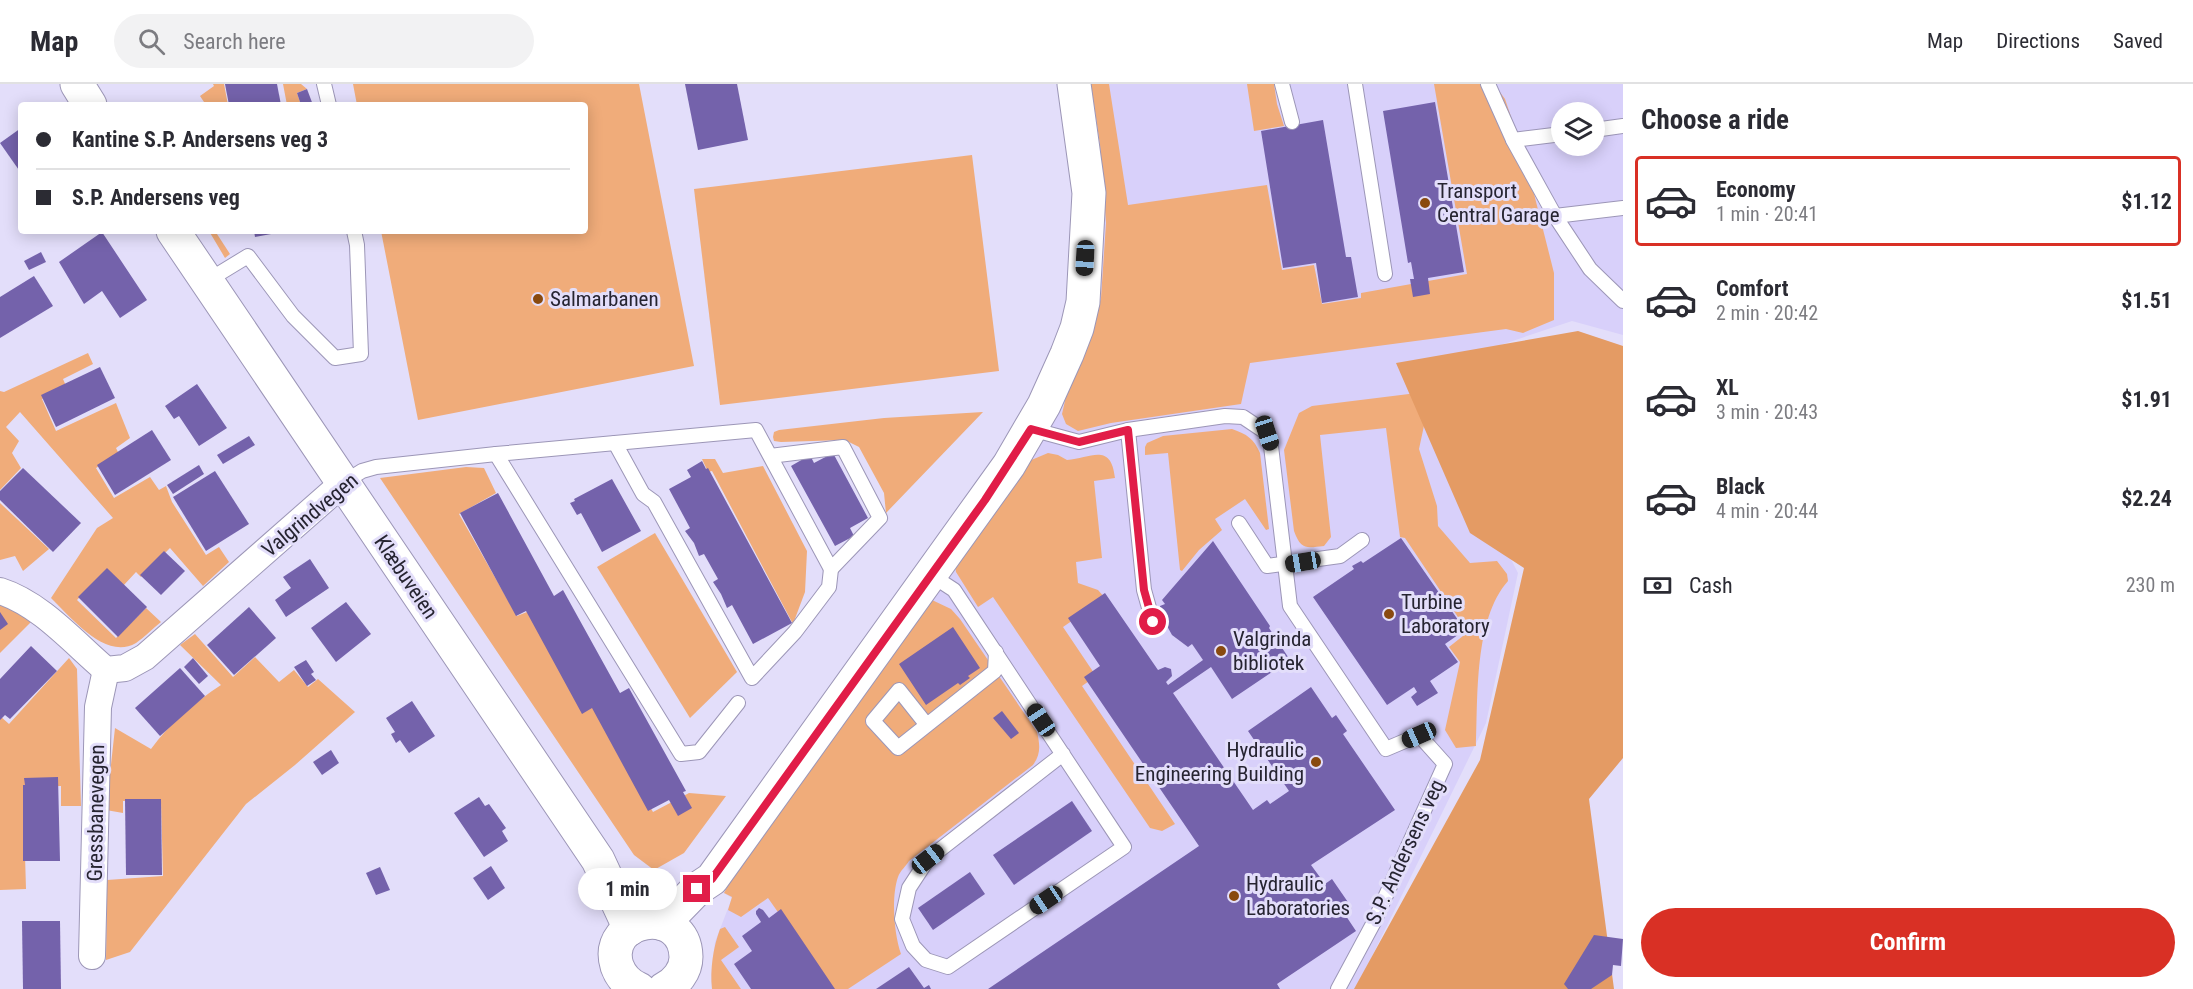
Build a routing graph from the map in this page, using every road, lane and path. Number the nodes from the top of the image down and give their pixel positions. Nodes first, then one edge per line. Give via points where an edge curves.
1 (77, 84) edge
2 (324, 84) edge
3 (1074, 84) edge
4 (1282, 84) edge
5 (1355, 84) edge
6 (1488, 84) edge
7 (88, 102) edge
8 (328, 102) edge
9 (1292, 122) dead end
10 (1623, 126) edge
11 (1605, 128) edge
12 (1551, 135) edge
13 (1513, 140) junction
14 (1623, 208) edge
15 (1555, 216) junction
16 (175, 234) edge
17 (355, 234) edge
18 (1385, 274) dead end
19 (207, 281) junction
20 (1623, 301) edge
21 (1031, 429) junction
22 (1128, 430) junction
23 (615, 443) junction
24 (496, 454) junction
25 (770, 456) junction
26 (344, 483) junction
27 (1239, 523) dead end
28 (1362, 540) dead end
29 (1284, 565) junction
30 (831, 569) junction
31 (931, 575) junction
32 (0, 591) edge
33 (1153, 622) dead end
34 (996, 652) junction
35 (106, 670) junction
36 (738, 703) dead end
37 (926, 724) dead end
38 (1063, 754) junction
39 (630, 929) junction
40 (672, 931) junction
41 (92, 956) dead end
42 (626, 985) edge
43 (671, 987) edge
44 (1338, 989) edge

1 - 7 street
2 - 8 lane
3 - 21 street via 1089,193 1083,302 1067,354
4 - 9 lane
5 - 18 lane
6 - 13 lane
10 - 11 lane
12 - 13 lane
13 - 15 lane
14 - 15 lane
15 - 20 lane via 1590,269
16 - 19 street, Klæbuveien
17 - 19 lane via 361,354 335,358 293,316 248,256
19 - 26 street, Klæbuveien
21 - 22 lane, S.P. Andersens veg via 1079,442
21 - 31 street
22 - 29 lane, S.P. Andersens veg via 1226,416 1243,417 1267,433
22 - 33 lane via 1144,590
23 - 24 lane, Valgrindvegen
23 - 25 lane, Valgrindvegen via 756,430
23 - 30 lane via 643,494 654,502 752,678 795,632 829,587
24 - 26 lane, Valgrindvegen via 375,468
24 - 36 lane via 681,754 699,752
25 - 30 lane
25 - 30 lane via 843,447 880,518
26 - 35 street, Valgrindvegen via 145,657 125,668
26 - 39 street, Klæbuveien via 598,860
27 - 29 lane via 1267,566
28 - 29 lane via 1340,556
29 - 44 lane, S.P. Andersens veg via 1290,606 1386,749 1419,735 1445,764 1374,922
31 - 34 lane via 954,590
31 - 40 street via 712,879 697,889
32 - 35 street via 15,596 46,618
34 - 37 lane via 995,671
34 - 38 lane
35 - 41 street, Gressbanevegen via 98,707
38 - 38 lane via 928,859 909,888 903,918 913,946 926,960 948,968 1124,847
39 - 40 street via 647,922
39 - 42 street via 617,947 616,962
40 - 43 street via 686,954 686,962

